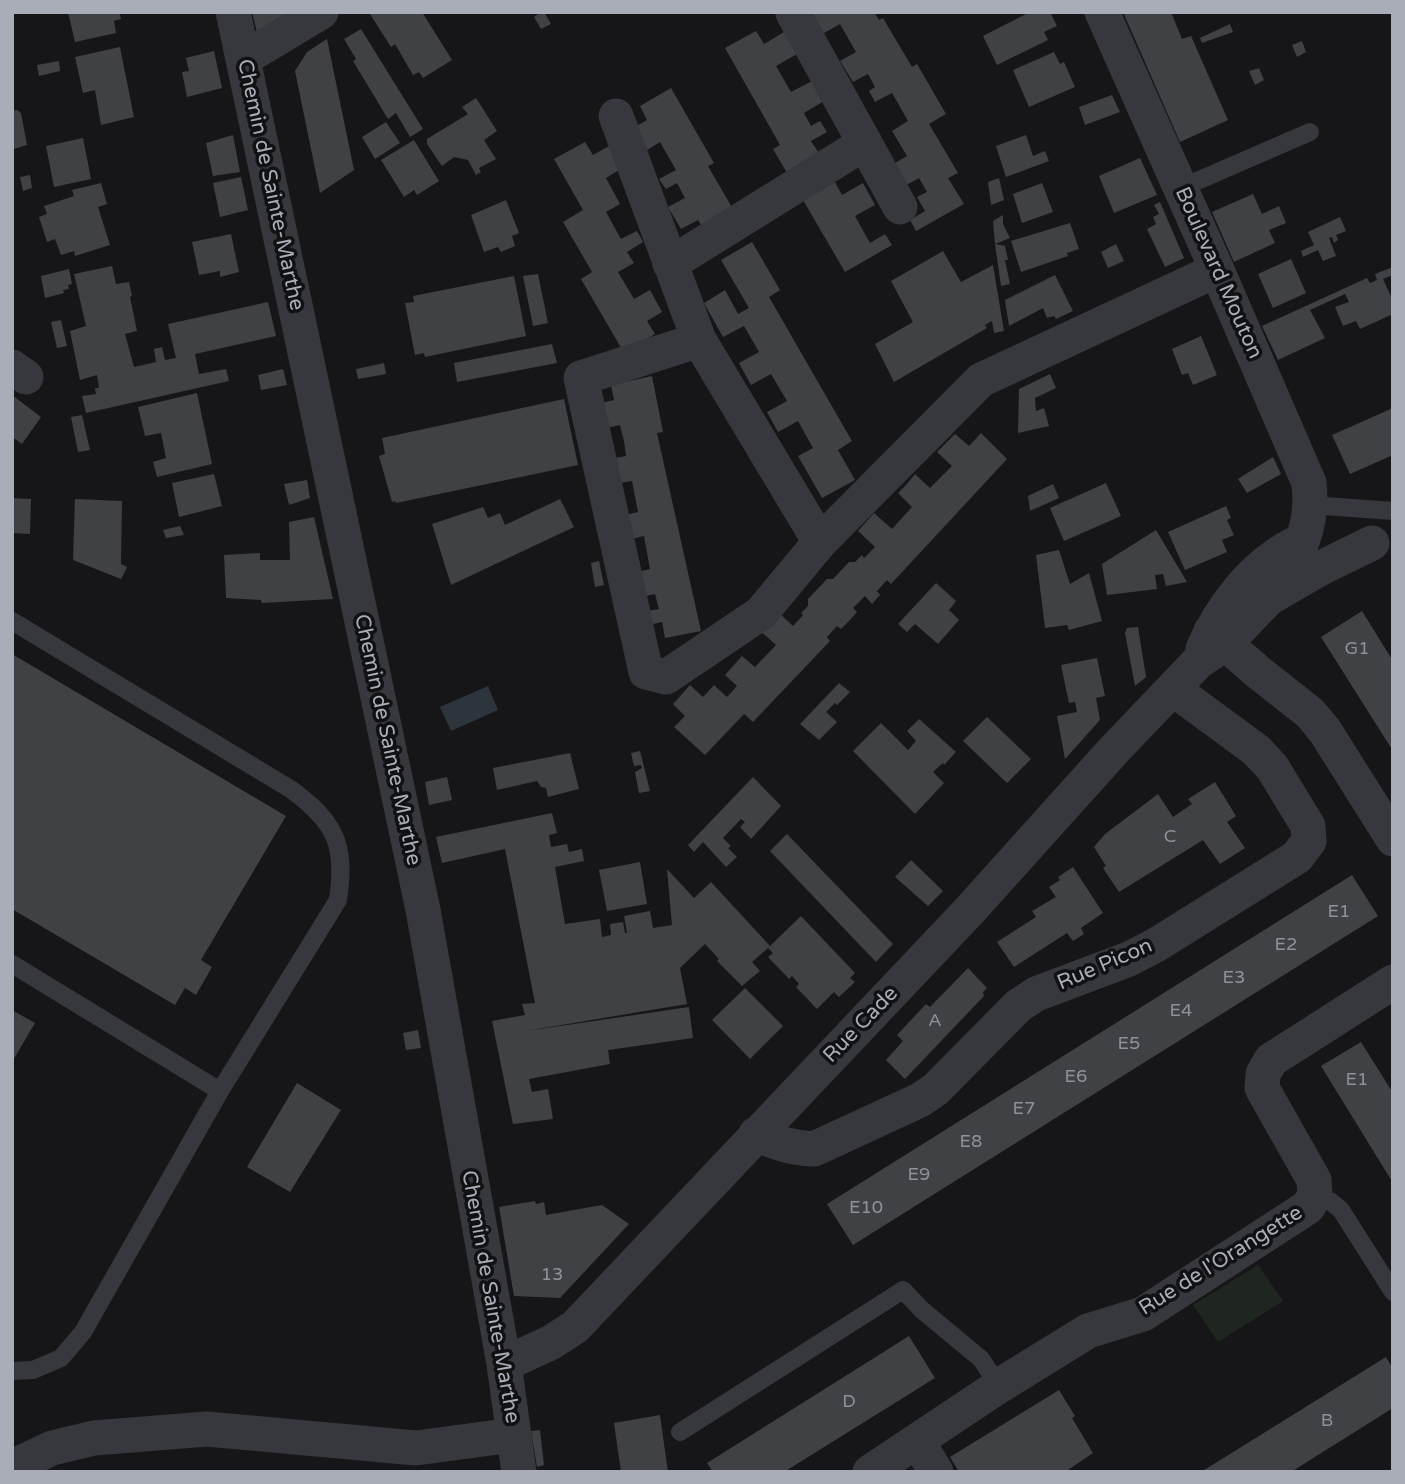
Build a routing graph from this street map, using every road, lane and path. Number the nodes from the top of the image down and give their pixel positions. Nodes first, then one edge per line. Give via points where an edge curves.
1 (233, 12) edge
2 (321, 12) edge
3 (1102, 12) edge
4 (793, 13) edge
5 (243, 60) junction
6 (616, 116) dead end
7 (1310, 132) dead end
8 (865, 143) junction
9 (1181, 188) junction
10 (900, 207) dead end
11 (670, 264) junction
12 (1217, 270) junction
13 (699, 340) junction
14 (1311, 505) junction
15 (1393, 511) edge
16 (1305, 539) junction
17 (820, 542) junction
18 (1383, 544) edge
19 (1269, 598) junction
20 (12, 621) edge
21 (1211, 646) junction
22 (1173, 689) junction
23 (1393, 839) edge
24 (12, 964) edge
25 (1393, 982) edge
26 (220, 1091) junction
27 (756, 1134) junction
28 (1315, 1195) junction
29 (1393, 1292) edge
30 (504, 1364) junction
31 (12, 1371) edge
32 (999, 1386) junction
33 (680, 1432) dead end
34 (513, 1435) junction
35 (918, 1442) junction
36 (12, 1467) edge
37 (519, 1472) edge
38 (870, 1472) edge
39 (936, 1472) edge

1 - 5 street, Chemin de Sainte-Marthe
2 - 5 street
3 - 9 street, Boulevard Mouton
4 - 8 street
5 - 30 street, Chemin de Sainte-Marthe via 423,910
6 - 11 street
7 - 9 lane
8 - 10 street
8 - 11 street
9 - 12 street, Boulevard Mouton
11 - 13 street
12 - 14 street, Boulevard Mouton via 1310,483
12 - 17 street via 981,380
13 - 17 street
13 - 17 street via 581,377 646,672 666,677 761,612
14 - 15 lane
14 - 16 street, Boulevard Mouton
16 - 18 street, Rue Cade
16 - 19 street, Rue Cade
16 - 21 street, Rue Cade via 1276,554 1234,596
18 - 19 street, Rue Cade via 1319,569
19 - 21 street, Rue Cade
20 - 26 lane via 292,790 317,808 335,834 342,871 338,900
21 - 22 street, Rue Cade
21 - 23 street via 1310,713
22 - 27 street, Rue Cade
22 - 27 street, Rue Picon via 1272,767 1308,826 1309,841 1297,857 1156,945 1036,994 920,1100 814,1149 797,1149
24 - 26 lane
25 - 28 street, Rue de l'Orangette via 1271,1060 1264,1074 1262,1088 1314,1180
26 - 31 lane via 83,1332 61,1358 33,1370
27 - 30 street, Rue Cade via 575,1327
28 - 29 lane via 1340,1210
28 - 32 street, Rue de l'Orangette via 1308,1207 1143,1314 1088,1331
30 - 34 street, Chemin de Sainte-Marthe
32 - 33 lane via 981,1359 903,1290
32 - 35 street, Rue de l'Orangette
34 - 36 street via 416,1448 207,1429 94,1438 52,1448
34 - 37 street, Chemin de Sainte-Marthe
35 - 38 street, Rue de l'Orangette
35 - 39 street

